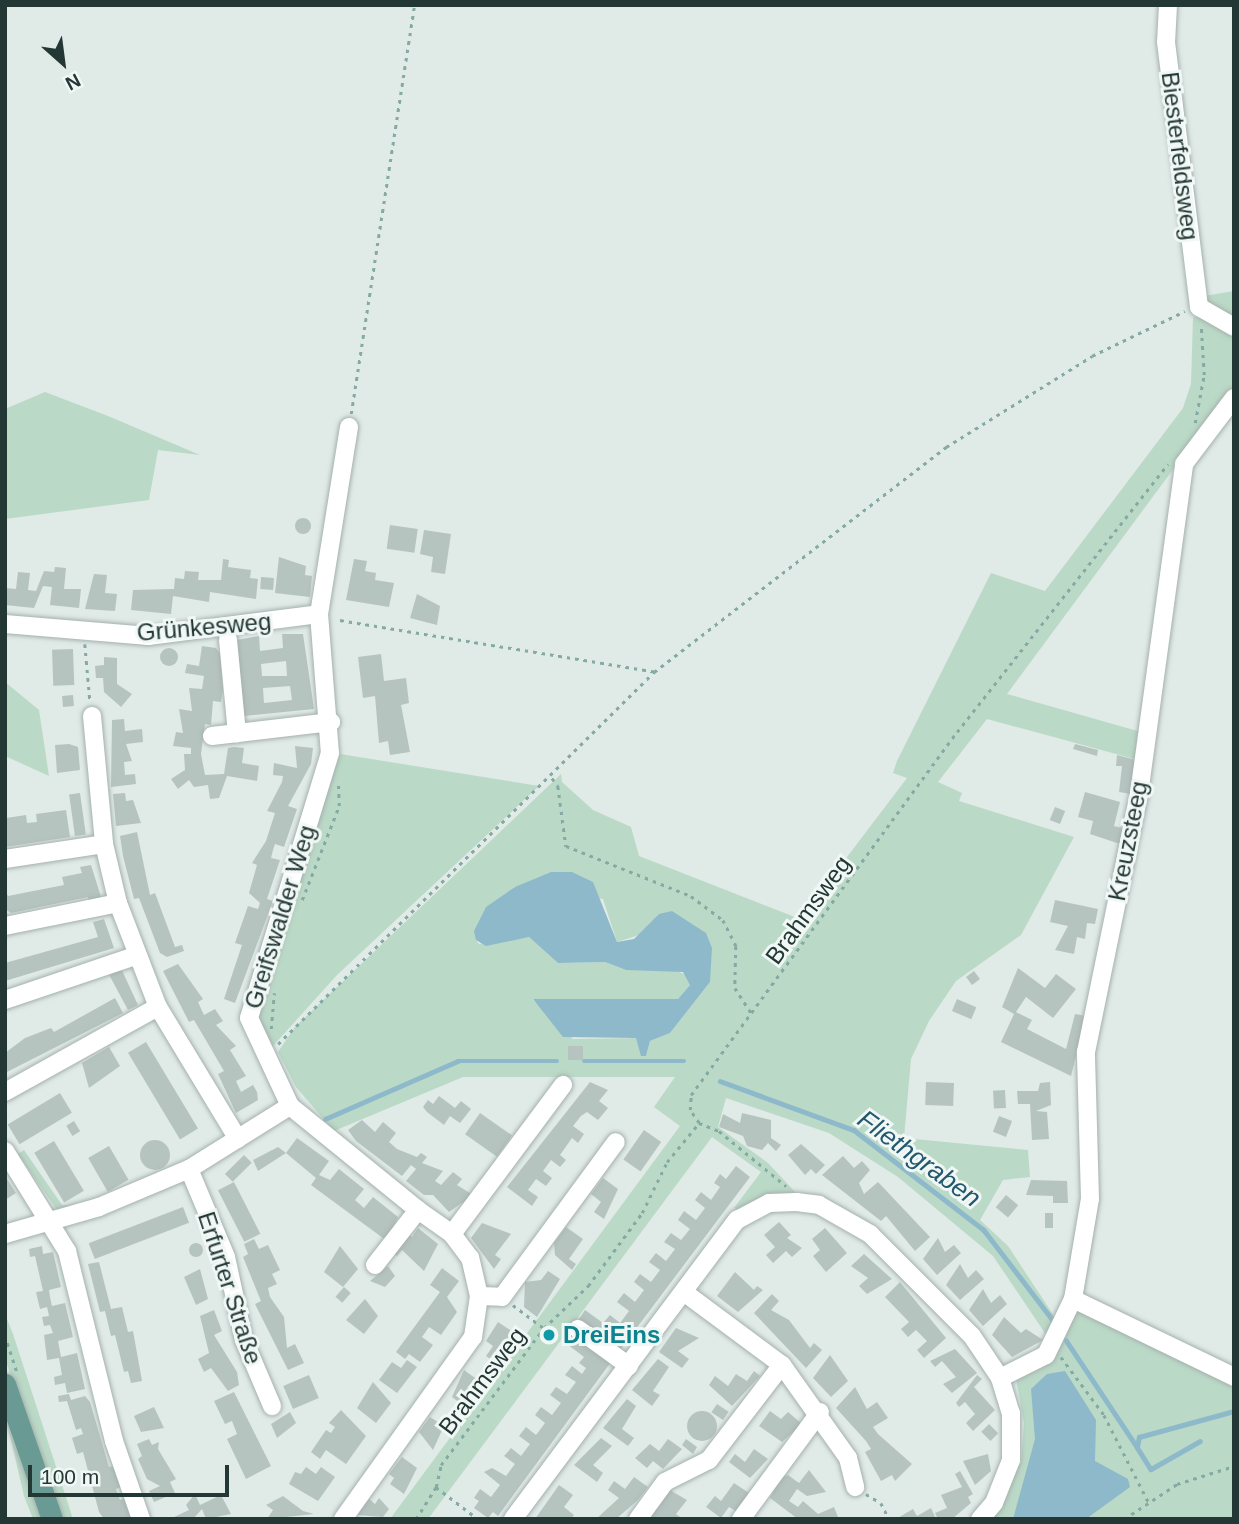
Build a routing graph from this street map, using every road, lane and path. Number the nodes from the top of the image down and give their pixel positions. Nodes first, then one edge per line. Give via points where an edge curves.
1 (414, 5) edge
2 (1168, 5) edge
3 (1199, 307) junction
4 (1234, 327) edge
5 (1234, 398) edge
6 (349, 427) joint
7 (1194, 427) dead end
8 (1170, 461) dead end
9 (319, 614) junction
10 (5, 624) edge
11 (228, 640) dead end
12 (84, 641) dead end
13 (654, 672) junction
14 (92, 716) joint
15 (331, 722) junction
16 (237, 734) junction
17 (212, 736) dead end
18 (327, 763) junction
19 (552, 778) junction
20 (104, 844) junction
21 (5, 859) edge
22 (118, 903) junction
23 (301, 903) dead end
24 (5, 926) edge
25 (138, 955) junction
26 (275, 986) dead end
27 (5, 1000) edge
28 (158, 1007) junction
29 (752, 1014) junction
30 (278, 1045) junction
31 (267, 1060) junction
32 (563, 1085) dead end
33 (5, 1092) edge
34 (290, 1106) junction
35 (699, 1123) junction
36 (237, 1139) junction
37 (617, 1142) dead end
38 (5, 1151) edge
39 (189, 1169) junction
40 (796, 1202) junction
41 (418, 1210) junction
42 (51, 1222) junction
43 (5, 1234) edge
44 (452, 1234) junction
45 (375, 1265) dead end
46 (685, 1293) junction
47 (479, 1296) junction
48 (502, 1297) junction
49 (1073, 1299) junction
50 (544, 1328) junction
51 (578, 1329) dead end
52 (10, 1354) dead end
53 (1046, 1355) junction
54 (5, 1356) edge
55 (782, 1364) junction
56 (629, 1366) junction
57 (1234, 1377) edge
58 (1000, 1378) junction
59 (6, 1390) edge
60 (272, 1406) dead end
61 (820, 1412) junction
62 (1234, 1466) edge
63 (436, 1487) junction
64 (855, 1487) joint
65 (1148, 1501) junction
66 (516, 1518) edge
67 (52, 1519) edge
68 (141, 1519) edge
69 (343, 1519) edge
70 (416, 1519) edge
71 (478, 1519) edge
72 (638, 1519) edge
73 (741, 1519) edge
74 (889, 1519) edge
75 (980, 1519) edge
76 (1124, 1519) edge

1 - 6 path
2 - 3 street, Biesterfeldsweg via 1166,43
3 - 4 street
3 - 7 path via 1204,375
3 - 13 path via 1158,320 1092,356 946,447
5 - 49 street, Kreuzsteeg via 1184,464 1139,794 1086,1052 1090,1199
6 - 9 street, Greifswalder Weg
8 - 29 path, Brahmsweg via 957,732
9 - 10 street, Grünkesweg via 148,636
9 - 13 path
9 - 15 street, Greifswalder Weg
11 - 16 street
12 - 14 path
13 - 19 path
14 - 20 street
15 - 16 street
15 - 18 street, Greifswalder Weg
16 - 17 street
18 - 23 path via 339,786 339,806
18 - 31 street, Greifswalder Weg via 249,1018
19 - 29 path via 558,786 566,846 691,896 723,919 736,946 735,988
19 - 30 path
20 - 21 street
20 - 22 street
22 - 24 street
22 - 25 street
25 - 27 street
25 - 28 street
26 - 30 path via 271,1016
28 - 33 street
28 - 36 street
29 - 35 path, Brahmsweg via 691,1096 690,1110
30 - 31 path
31 - 34 street, Greifswalder Weg
32 - 44 street
34 - 36 street
34 - 41 street
35 - 40 path via 763,1163
35 - 50 path, Brahmsweg via 667,1163 642,1213 588,1286
36 - 39 street
37 - 48 street
38 - 42 street
39 - 42 street
39 - 60 street, Erfurter Straße via 226,1257 244,1340
40 - 46 street via 769,1203 737,1220
40 - 58 street via 819,1205 870,1234 972,1336
41 - 44 street
41 - 45 street
42 - 43 street
42 - 68 street via 66,1251 114,1441
44 - 47 street via 470,1258
46 - 55 street
46 - 56 street
47 - 48 street
47 - 69 street via 473,1338
48 - 50 path
49 - 53 street, Kreuzsteeg
49 - 57 street
50 - 63 path, Brahmsweg via 441,1465
51 - 56 street
52 - 54 path
53 - 58 street
53 - 65 path via 1064,1357 1104,1415
55 - 61 street
55 - 72 street via 709,1460 665,1482
56 - 66 street
58 - 75 street via 1011,1413 1011,1460 995,1503
59 - 67 main road
61 - 64 street via 848,1458
61 - 73 street
62 - 65 path via 1177,1484
63 - 70 path, Brahmsweg
63 - 71 path
64 - 74 path via 881,1503
65 - 76 path

